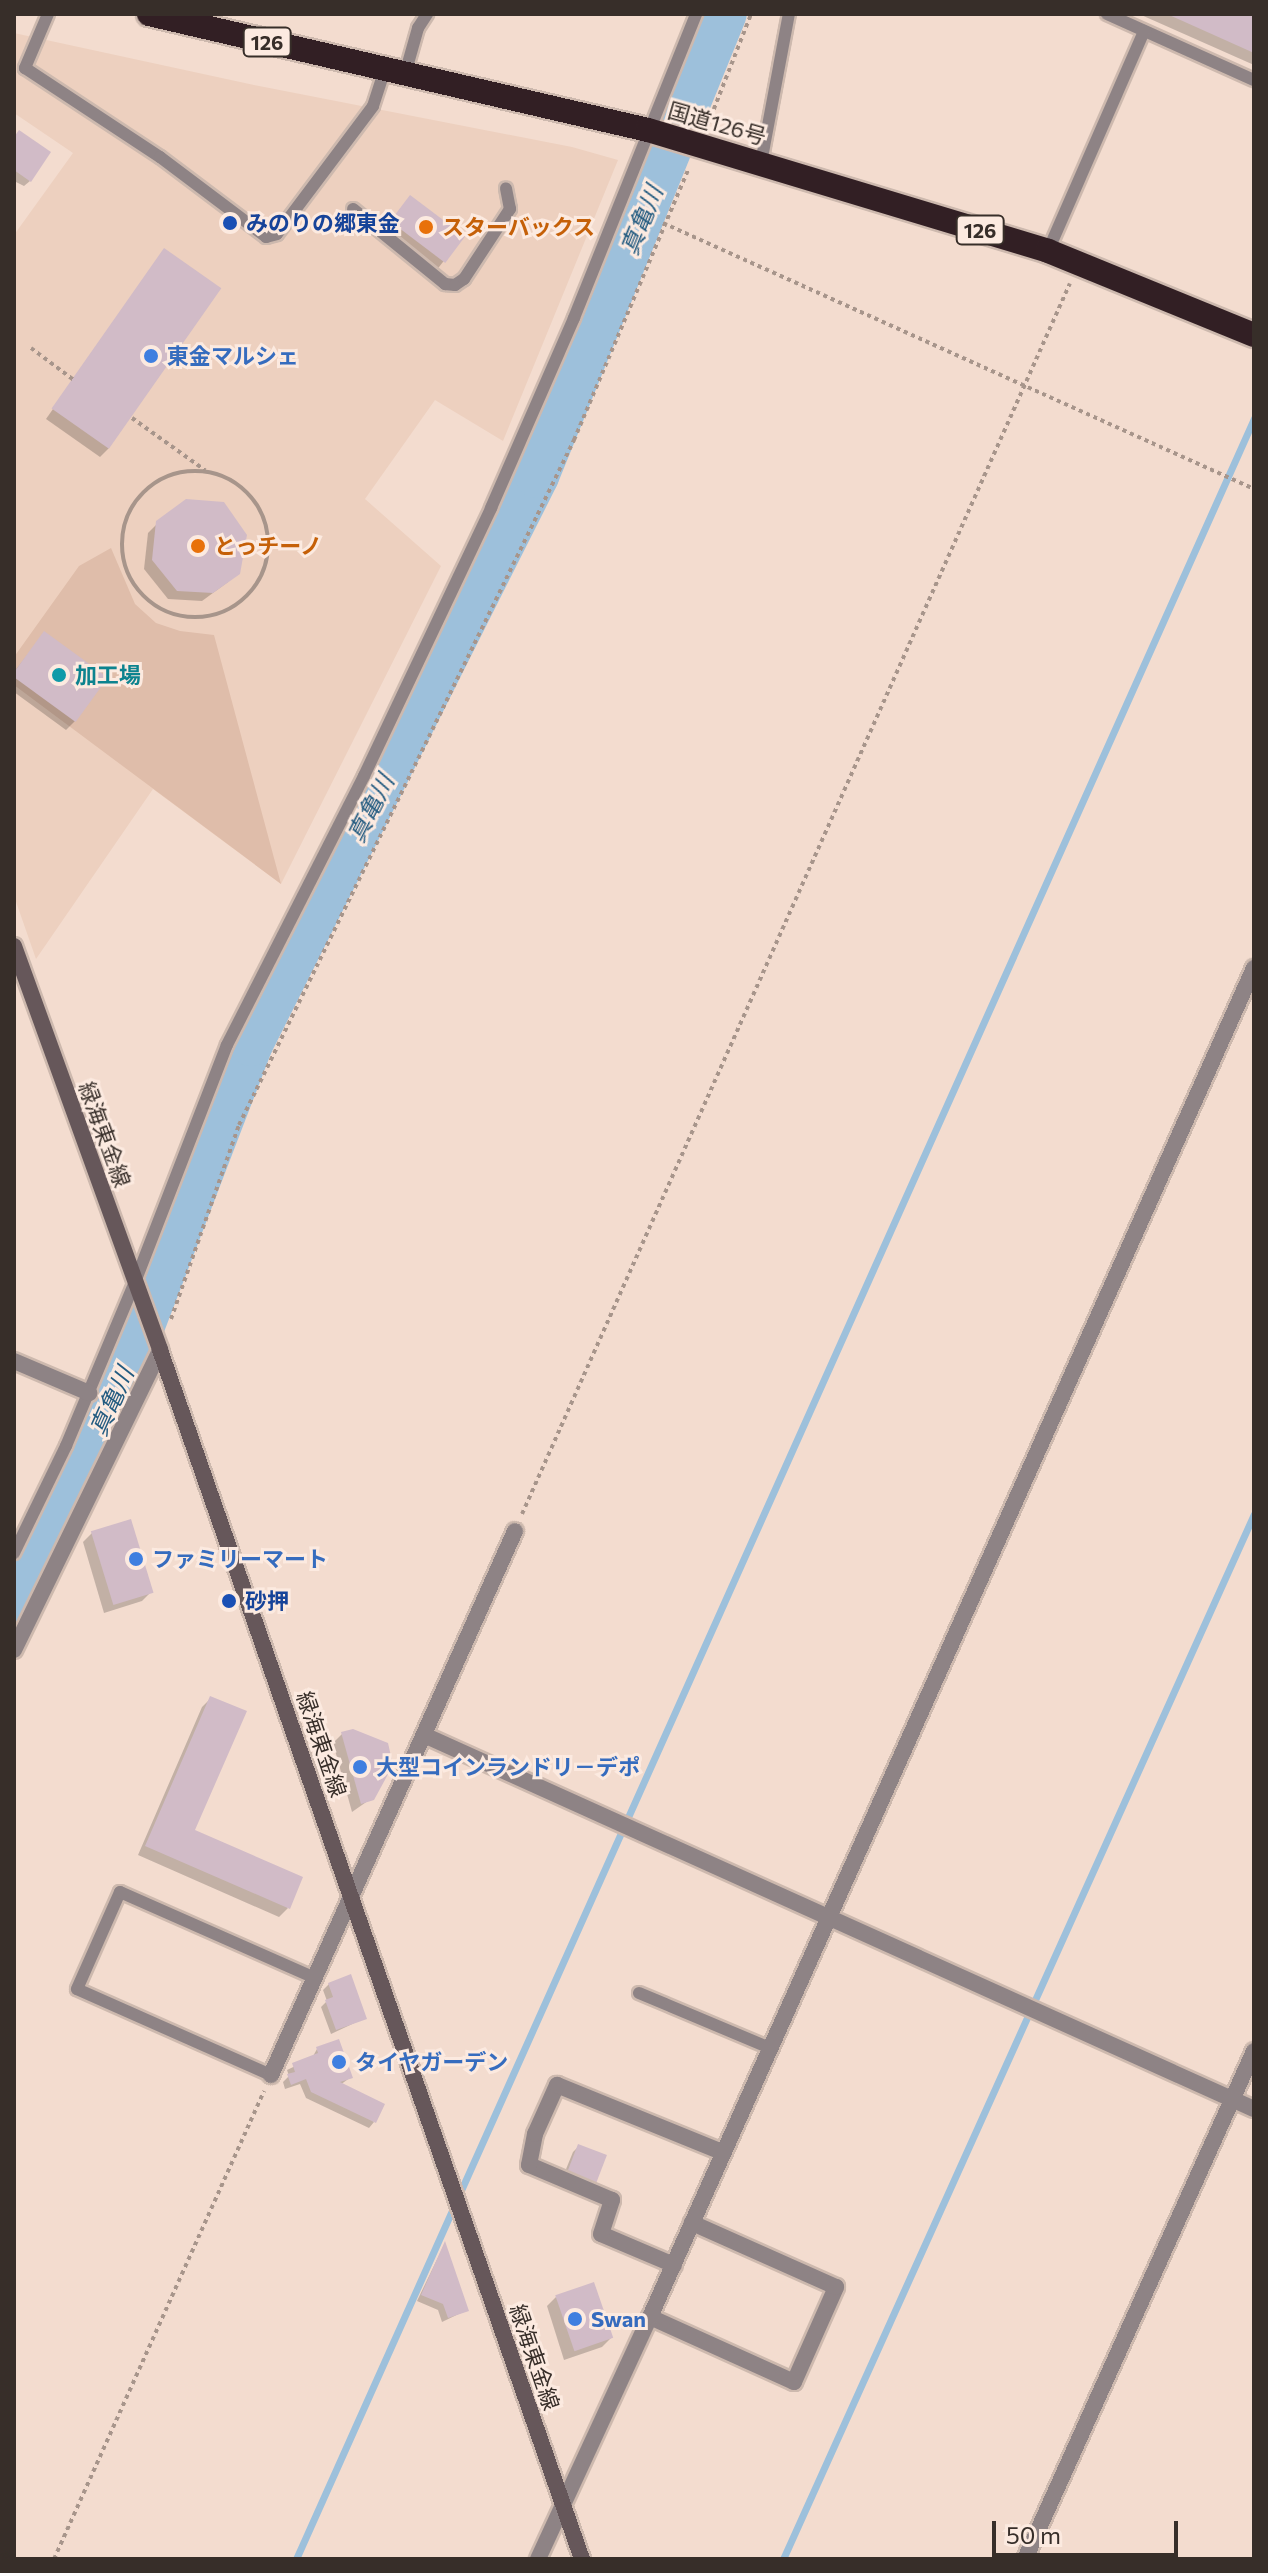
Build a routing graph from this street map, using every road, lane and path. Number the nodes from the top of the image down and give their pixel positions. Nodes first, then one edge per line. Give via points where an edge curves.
1 (48, 14) edge
2 (149, 14) edge
3 (427, 14) edge
4 (696, 14) edge
5 (751, 14) edge
6 (789, 14) edge
7 (1107, 14) edge
8 (1144, 31) junction
9 (395, 72) junction
10 (1254, 80) edge
11 (648, 130) junction
12 (699, 146) junction
13 (761, 163) junction
14 (506, 188) dead end
15 (353, 209) dead end
16 (663, 223) junction
17 (1048, 251) junction
18 (1079, 263) junction
19 (1254, 335) edge
20 (31, 348) dead end
21 (74, 380) dead end
22 (1025, 385) junction
23 (132, 418) dead end
24 (206, 471) junction
25 (1254, 489) edge
26 (14, 946) edge
27 (1254, 968) edge
28 (135, 1282) junction
29 (160, 1350) junction
30 (14, 1361) edge
31 (89, 1393) junction
32 (515, 1531) joint
33 (14, 1553) edge
34 (14, 1650) edge
35 (424, 1735) junction
36 (352, 1896) junction
37 (828, 1918) junction
38 (315, 1978) junction
39 (639, 1993) dead end
40 (770, 2048) junction
41 (1254, 2051) edge
42 (271, 2075) junction
43 (1233, 2099) junction
44 (1254, 2109) edge
45 (722, 2152) junction
46 (692, 2223) junction
47 (674, 2265) junction
48 (650, 2317) junction
49 (562, 2502) junction
50 (54, 2559) edge
51 (538, 2559) edge
52 (582, 2559) edge
53 (1025, 2559) edge

1 - 9 lane via 25,68 160,157 266,237 277,234
2 - 9 highway, 国道126号 / 126
3 - 9 lane
4 - 11 lane
5 - 12 path
6 - 13 lane
7 - 8 lane
8 - 10 lane
8 - 17 lane
9 - 11 highway, 国道126号 / 126
11 - 12 highway, 国道126号 / 126
11 - 28 lane via 491,508 364,776 227,1045
12 - 13 highway, 国道126号 / 126
12 - 16 path
13 - 17 highway, 国道126号 / 126
14 - 15 lane via 510,209 455,285 445,284
16 - 22 path
16 - 29 path via 574,440 239,1125
17 - 18 highway, 国道126号 / 126
18 - 19 highway, 国道126号 / 126
18 - 22 path
20 - 21 path
22 - 25 path
22 - 32 path
23 - 24 path
24 - 24 path via 232,480 250,495 269,536 267,560 245,599 225,612 180,617 139,592 126,569 126,519 139,497 159,480 182,471
26 - 28 main road, 緑海東金線
27 - 37 street
28 - 29 main road, 緑海東金線
28 - 31 lane
29 - 34 street
29 - 36 main road, 緑海東金線
30 - 31 street
31 - 33 lane
32 - 35 street
35 - 36 street
35 - 37 street
36 - 38 street
36 - 49 main road, 緑海東金線
37 - 40 street
37 - 43 street
38 - 42 street
38 - 42 lane via 120,1892 77,1989
39 - 40 lane
40 - 45 street
41 - 43 street
42 - 50 path
43 - 44 street
43 - 53 street
45 - 46 street
45 - 47 street via 557,2085 535,2134 529,2165 612,2200 601,2234
46 - 47 street
46 - 48 street via 836,2287 794,2382
47 - 48 street
48 - 49 street
49 - 51 street
49 - 52 main road, 緑海東金線

